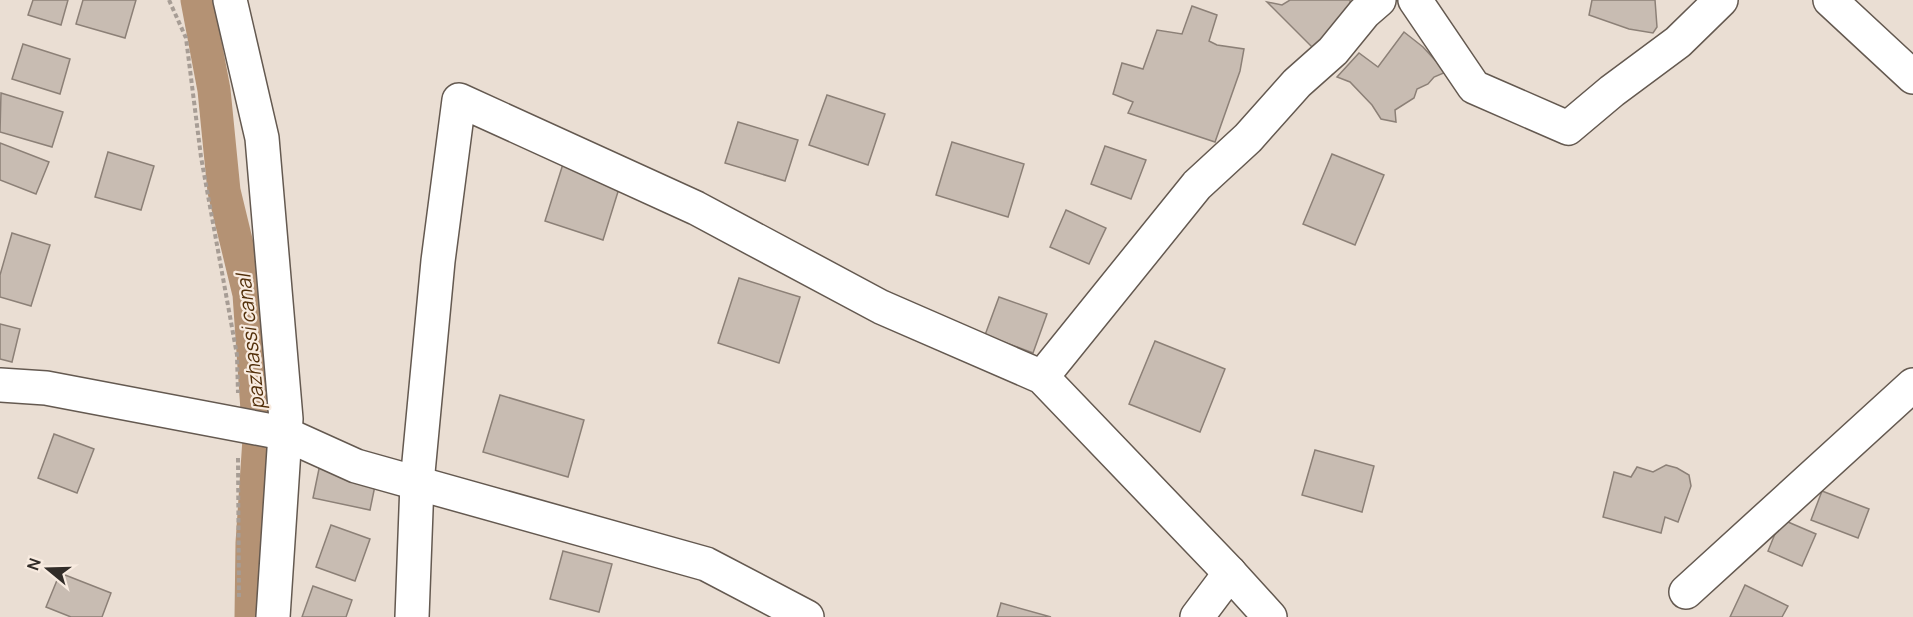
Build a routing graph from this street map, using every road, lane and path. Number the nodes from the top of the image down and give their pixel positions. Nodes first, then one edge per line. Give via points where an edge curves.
1 (169, 0) edge
2 (230, 0) edge
3 (1379, 0) edge
4 (1415, 0) edge
5 (1721, 0) edge
6 (1830, 0) edge
7 (1913, 77) edge
8 (1042, 377) junction
9 (0, 385) edge
10 (1913, 385) edge
11 (243, 426) junction
12 (284, 434) junction
13 (417, 483) junction
14 (1230, 573) junction
15 (1686, 592) dead end
16 (239, 606) dead end
17 (273, 617) edge
18 (412, 617) edge
19 (807, 617) edge
20 (1197, 617) edge
21 (1270, 617) edge

1 - 11 path via 186,38 203,168 237,355
2 - 12 street via 262,138 286,419
3 - 8 street via 1248,138 1197,185
4 - 5 street via 1474,87 1568,128 1678,42
6 - 7 street
8 - 13 street via 881,307 696,208 459,100 438,261
8 - 14 street
9 - 11 street via 46,388
10 - 15 street
11 - 12 street
11 - 16 path
12 - 13 street via 356,466
12 - 17 street
13 - 18 street
13 - 19 street via 706,564
14 - 20 street
14 - 21 street

